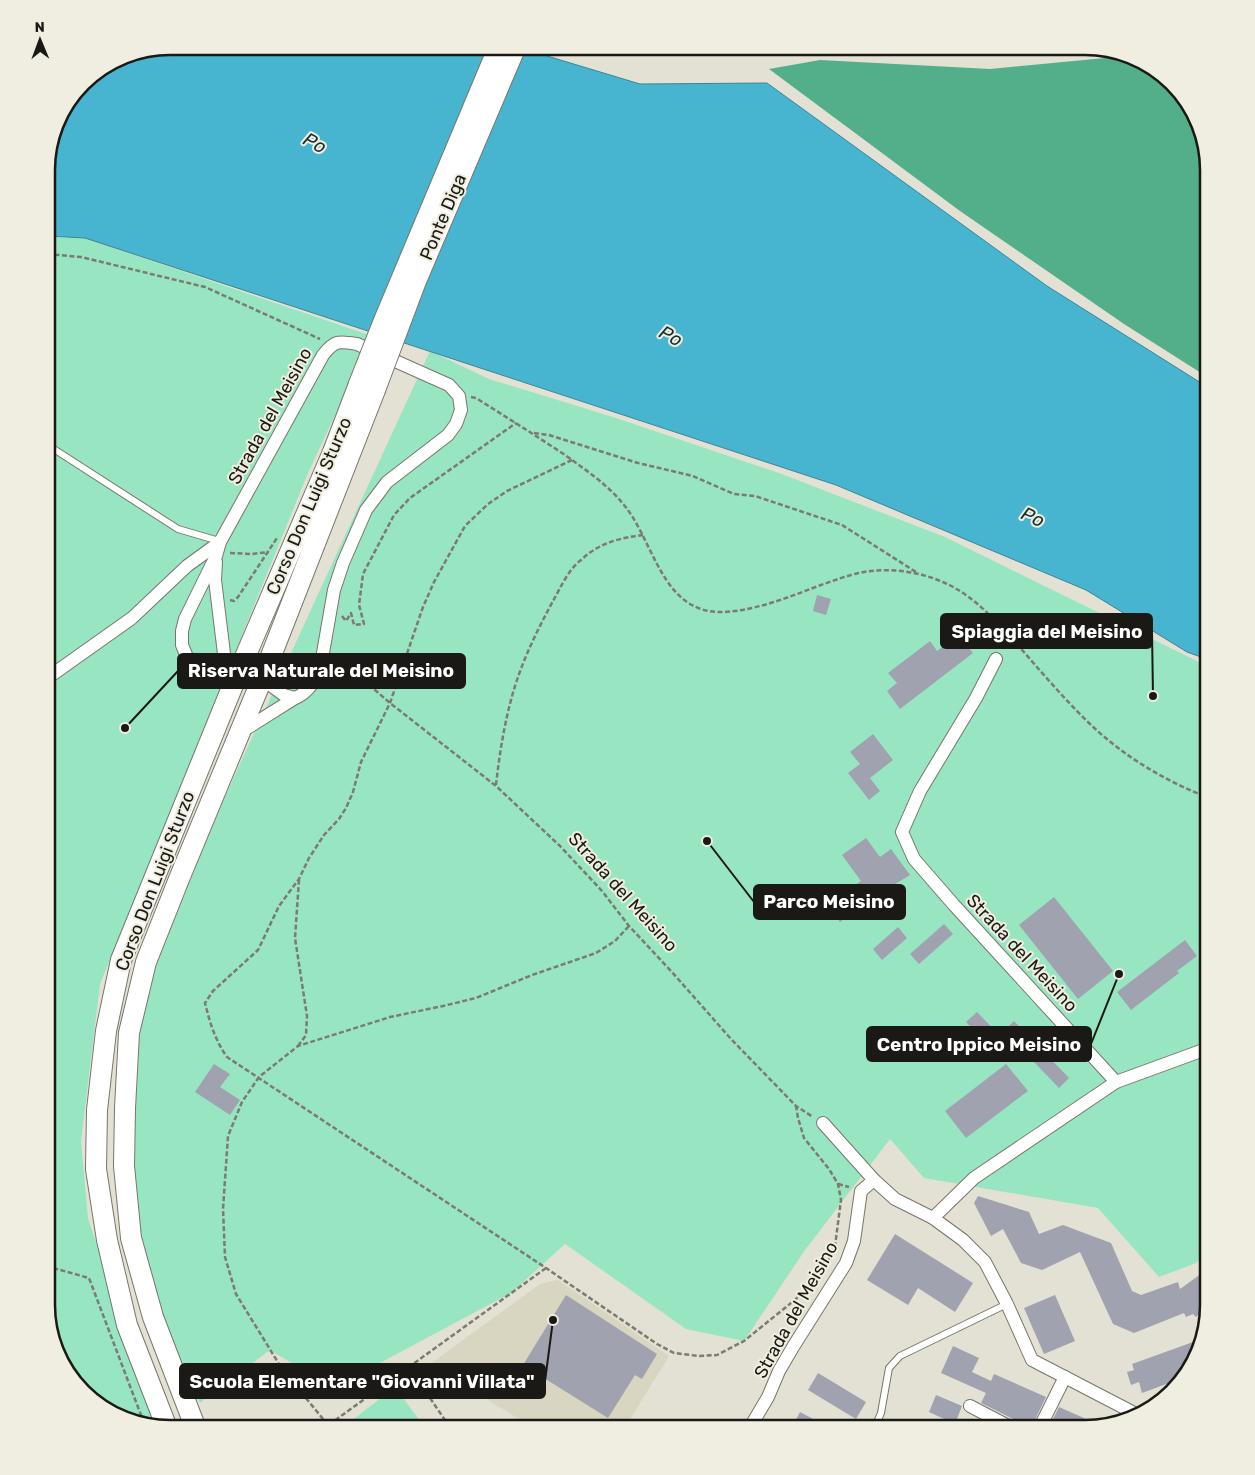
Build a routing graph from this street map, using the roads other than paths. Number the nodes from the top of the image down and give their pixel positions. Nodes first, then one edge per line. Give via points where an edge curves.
1 (495, 55) edge
2 (512, 55) edge
3 (367, 387) junction
4 (55, 450) edge
5 (221, 550) junction
6 (996, 659) dead end
7 (55, 673) edge
8 (262, 679) junction
9 (233, 685) junction
10 (296, 698) junction
11 (241, 732) junction
12 (1200, 1051) edge
13 (1116, 1082) junction
14 (823, 1123) road end
15 (874, 1180) junction
16 (933, 1218) junction
17 (1007, 1304) junction
18 (1065, 1377) junction
19 (970, 1406) dead end
20 (1130, 1411) edge
21 (164, 1420) edge
22 (193, 1420) edge
23 (754, 1420) edge
24 (878, 1420) edge
25 (997, 1420) edge
26 (1044, 1420) edge

1 - 3 main road, Ponte Diga, bridge via 383,323
2 - 3 main road, Ponte Diga, bridge
3 - 8 main road, Corso Don Luigi Sturzo
3 - 9 main road, Corso Don Luigi Sturzo via 333,452
4 - 5 lane via 178,529
5 - 7 street via 187,566 132,618
5 - 9 street, Strada del Meisino via 215,580 226,670
5 - 9 street, Strada del Meisino via 186,619 182,645 195,667
5 - 10 street, Strada del Meisino via 323,355 332,344 357,344 449,385 460,396 461,410 448,435 387,482 366,510 334,590 320,670 308,690
6 - 13 street, Strada del Meisino via 972,706 920,791 902,832 914,859
8 - 10 street via 284,695
8 - 11 main road, Corso Don Luigi Sturzo
9 - 21 main road, Corso Don Luigi Sturzo via 121,960 106,1031 97,1110 96,1169 106,1240 127,1325
10 - 11 street
11 - 22 main road, Corso Don Luigi Sturzo via 146,962 129,1033 124,1166 131,1238 153,1317
12 - 13 street
13 - 16 street via 974,1178
14 - 15 street
15 - 16 street via 895,1200
15 - 23 street, Strada del Meisino via 861,1191 854,1241 846,1263 792,1347
16 - 17 street via 963,1240 985,1262
17 - 18 street via 1032,1360
17 - 24 lane via 900,1356 889,1368
18 - 20 street
18 - 26 street
19 - 25 street

